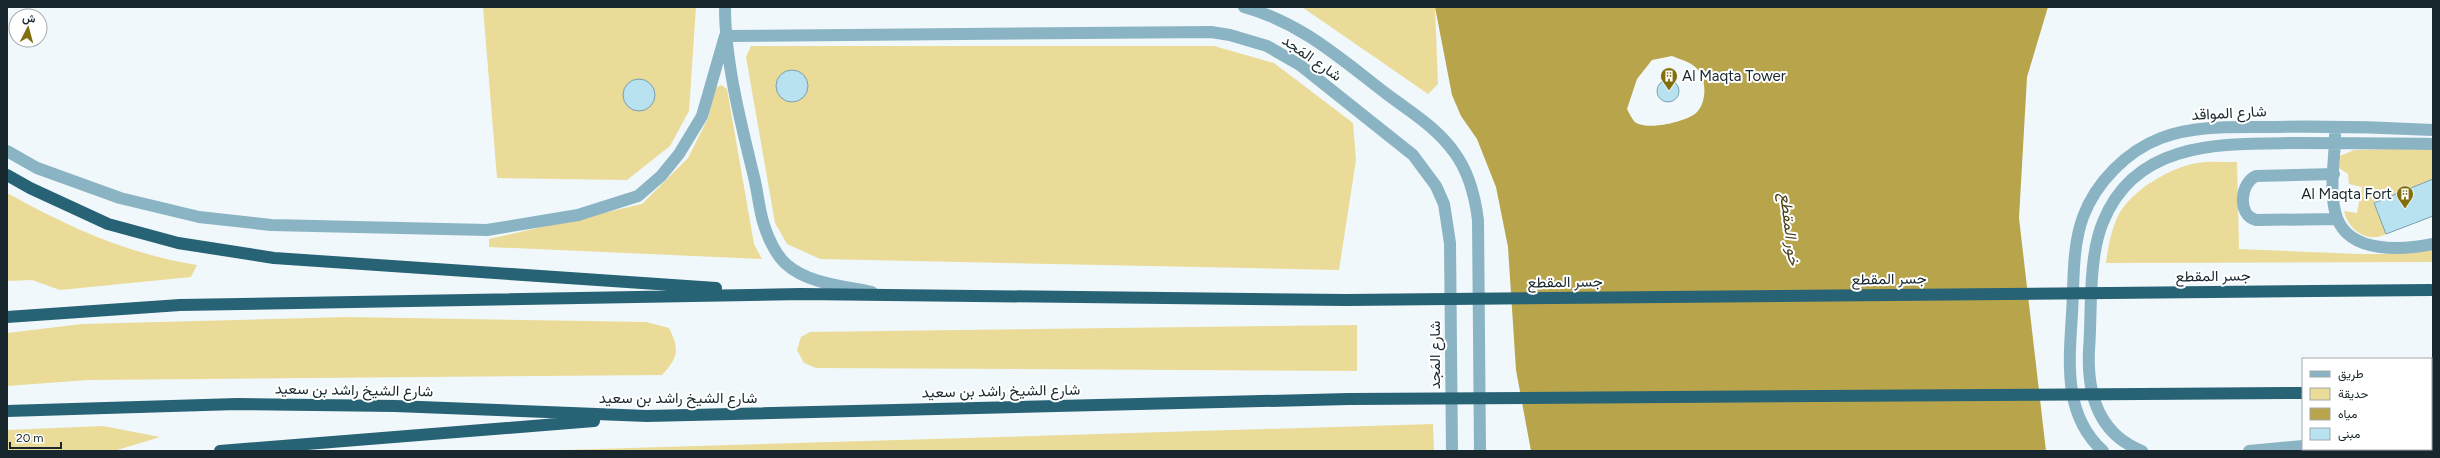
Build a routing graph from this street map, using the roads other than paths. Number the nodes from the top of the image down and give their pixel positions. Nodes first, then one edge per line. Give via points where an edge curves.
1 (725, 7) edge
2 (1244, 7) edge
3 (725, 36) junction
4 (2336, 126) junction
5 (2433, 130) edge
6 (2335, 143) junction
7 (2433, 144) edge
8 (7, 151) edge
9 (2334, 174) junction
10 (7, 175) edge
11 (2337, 219) junction
12 (2433, 244) edge
13 (2432, 290) edge
14 (801, 294) junction
15 (889, 296) junction
16 (7, 318) edge
17 (2302, 393) edge
18 (7, 411) edge
19 (647, 416) junction
20 (2302, 446) edge
21 (220, 451) edge
22 (1452, 451) edge
23 (1480, 451) edge
24 (2103, 451) edge
25 (2142, 451) edge
26 (2249, 451) edge

1 - 3 street
2 - 23 street, شارع المَجد via 1278,18 1311,36 1431,126 1451,148 1464,168 1476,203 1478,220
3 - 8 street via 702,116 679,154 661,176 638,196 578,215 487,230 271,225 199,217 120,198 36,168
3 - 15 street via 740,120 764,225 774,248 785,263 797,272
3 - 22 street, شارع المَجد via 1211,32 1249,39 1284,55 1413,155 1436,186 1444,204 1450,243
4 - 5 street, شارع المواقد
4 - 6 street
4 - 24 street, شارع المواقد via 2226,127 2182,132 2161,138 2138,150 2115,168 2097,190 2083,217 2076,245 2069,372 2074,404 2080,421 2095,444
6 - 7 street, شارع المواقد
6 - 9 street
6 - 25 street, شارع المواقد via 2207,146 2168,157 2148,167 2130,181 2110,206 2103,221 2095,253 2088,379 2094,403 2113,432
9 - 11 street
9 - 11 street via 2251,178 2244,188 2244,209 2248,217 2256,220
10 - 14 highway via 108,224 178,243 259,256
11 - 12 street via 2353,236 2374,246 2400,248
13 - 15 highway, جسر المقطع, bridge via 1346,300
14 - 15 highway
14 - 16 highway via 180,305
17 - 19 highway, شارع الشيخ راشد بن سعيد, bridge via 1349,399
18 - 19 highway, شارع الشيخ راشد بن سعيد via 237,404 395,406
19 - 21 highway
20 - 26 street

